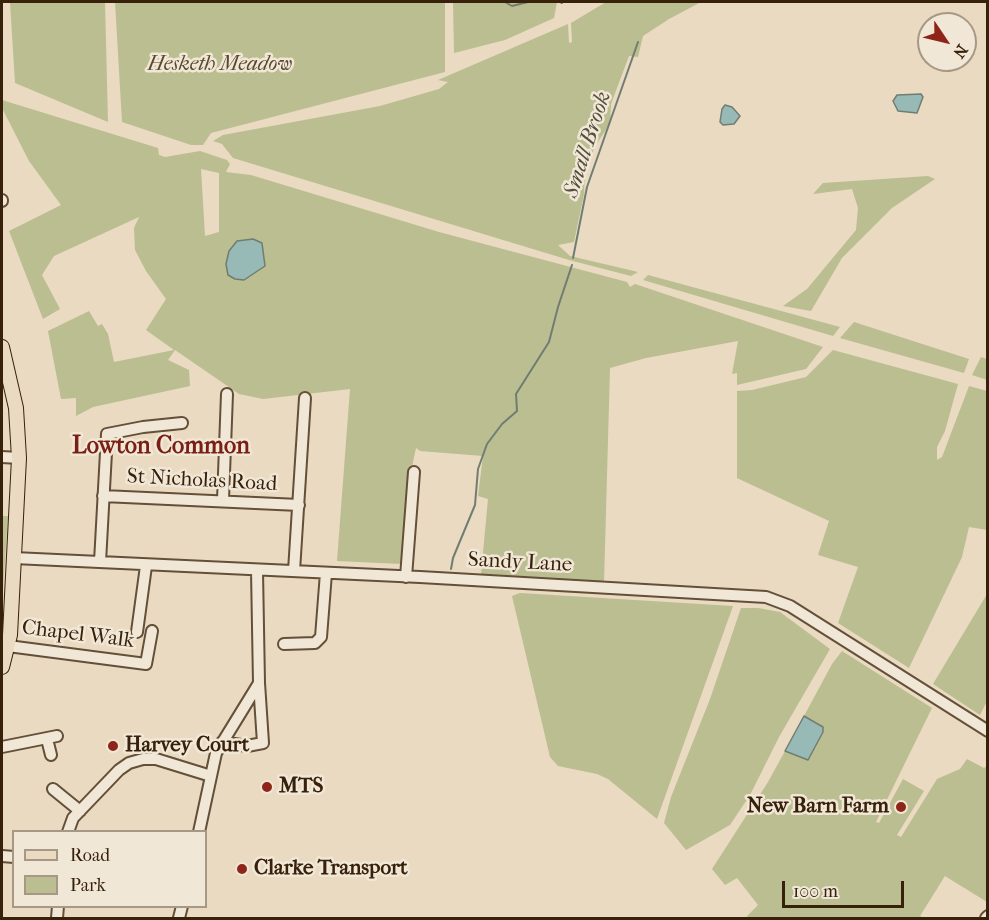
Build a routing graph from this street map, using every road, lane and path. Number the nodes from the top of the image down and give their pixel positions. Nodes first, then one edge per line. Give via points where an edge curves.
1 (2, 347) edge
2 (227, 394) dead end
3 (304, 398) dead end
4 (182, 423) dead end
5 (2, 457) edge
6 (19, 458) junction
7 (414, 472) dead end
8 (103, 496) junction
9 (223, 500) junction
10 (299, 505) junction
11 (14, 558) junction
12 (100, 562) junction
13 (146, 566) junction
14 (257, 571) junction
15 (294, 572) junction
16 (326, 573) junction
17 (406, 577) junction
18 (152, 631) dead end
19 (137, 632) dead end
20 (284, 644) dead end
21 (4, 655) edge
22 (259, 683) junction
23 (987, 731) edge
24 (222, 742) junction
25 (2, 747) edge
26 (51, 754) dead end
27 (211, 776) junction
28 (53, 789) dead end
29 (80, 811) junction
30 (68, 830) edge
31 (199, 830) edge

1 - 6 main road via 16,408
2 - 9 street
3 - 10 street
4 - 8 street via 107,434
5 - 6 street
6 - 11 main road
7 - 17 street
8 - 9 street, St Nicholas Road
8 - 12 street
9 - 10 street, St Nicholas Road
10 - 15 street
11 - 12 street, Sandy Lane
11 - 21 main road
12 - 13 street, Sandy Lane
13 - 14 street, Sandy Lane
13 - 19 street
14 - 15 street, Sandy Lane
14 - 22 street
15 - 16 street, Sandy Lane
16 - 17 street, Sandy Lane
16 - 20 street via 321,637 315,643
17 - 23 street, Sandy Lane via 766,597 790,606
18 - 21 street, Chapel Walk via 146,664
22 - 24 street
22 - 24 street via 262,742 247,746
24 - 27 street
25 - 26 street via 52,737
27 - 29 street via 156,759 143,759 119,770
27 - 31 street
28 - 29 street
29 - 30 street

